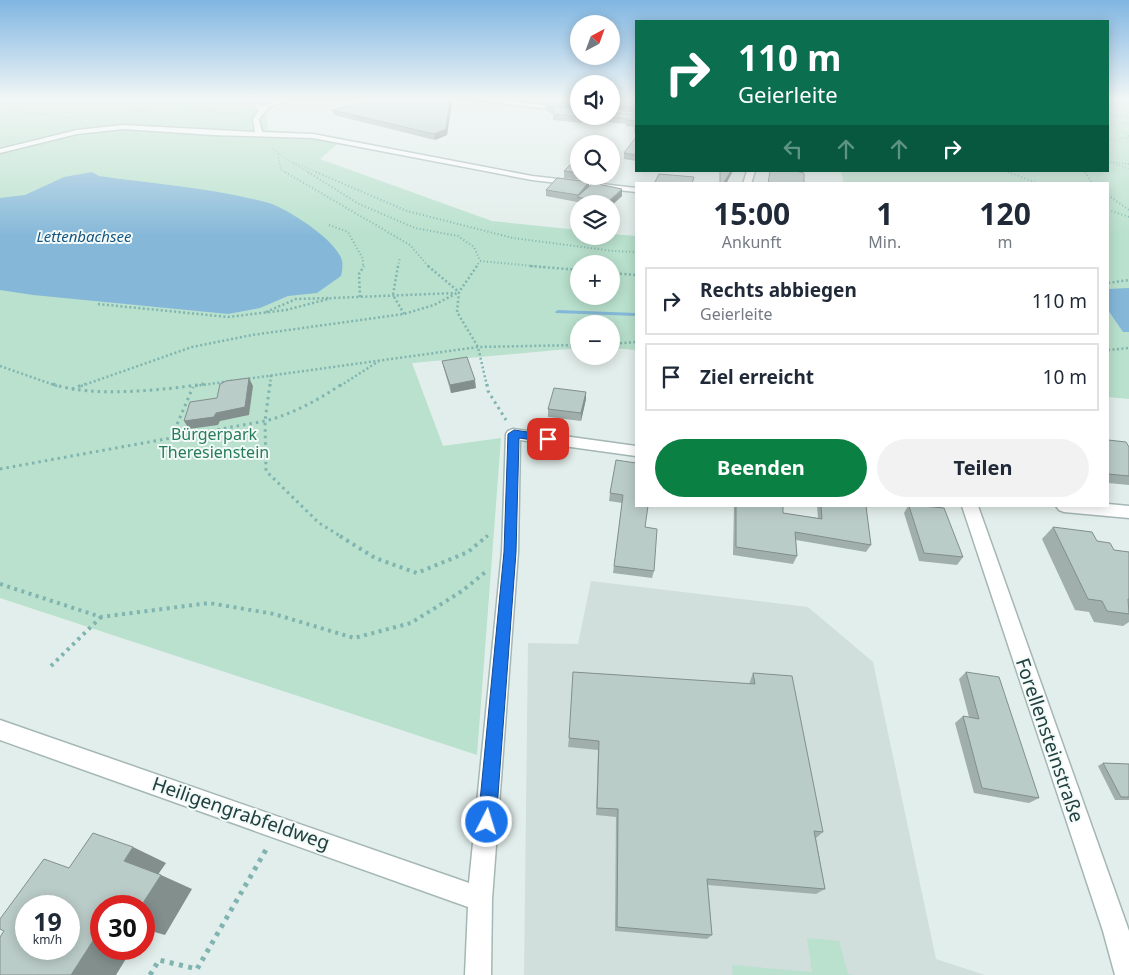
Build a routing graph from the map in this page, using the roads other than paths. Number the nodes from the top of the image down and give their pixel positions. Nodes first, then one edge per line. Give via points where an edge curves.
1 (24, 144) edge
2 (361, 144) edge
3 (0, 151) edge
4 (635, 190) edge
5 (635, 451) edge
6 (970, 507) edge
7 (1075, 507) edge
8 (1129, 512) edge
9 (0, 730) edge
10 (480, 899) junction
11 (478, 975) edge
12 (1128, 975) edge

1 - 3 street
2 - 4 street via 532,178
5 - 10 street via 514,434 510,552
6 - 12 street, Forellensteinstraße via 1116,931
7 - 8 street
9 - 10 street, Heiligengrabfeldweg
10 - 11 street

